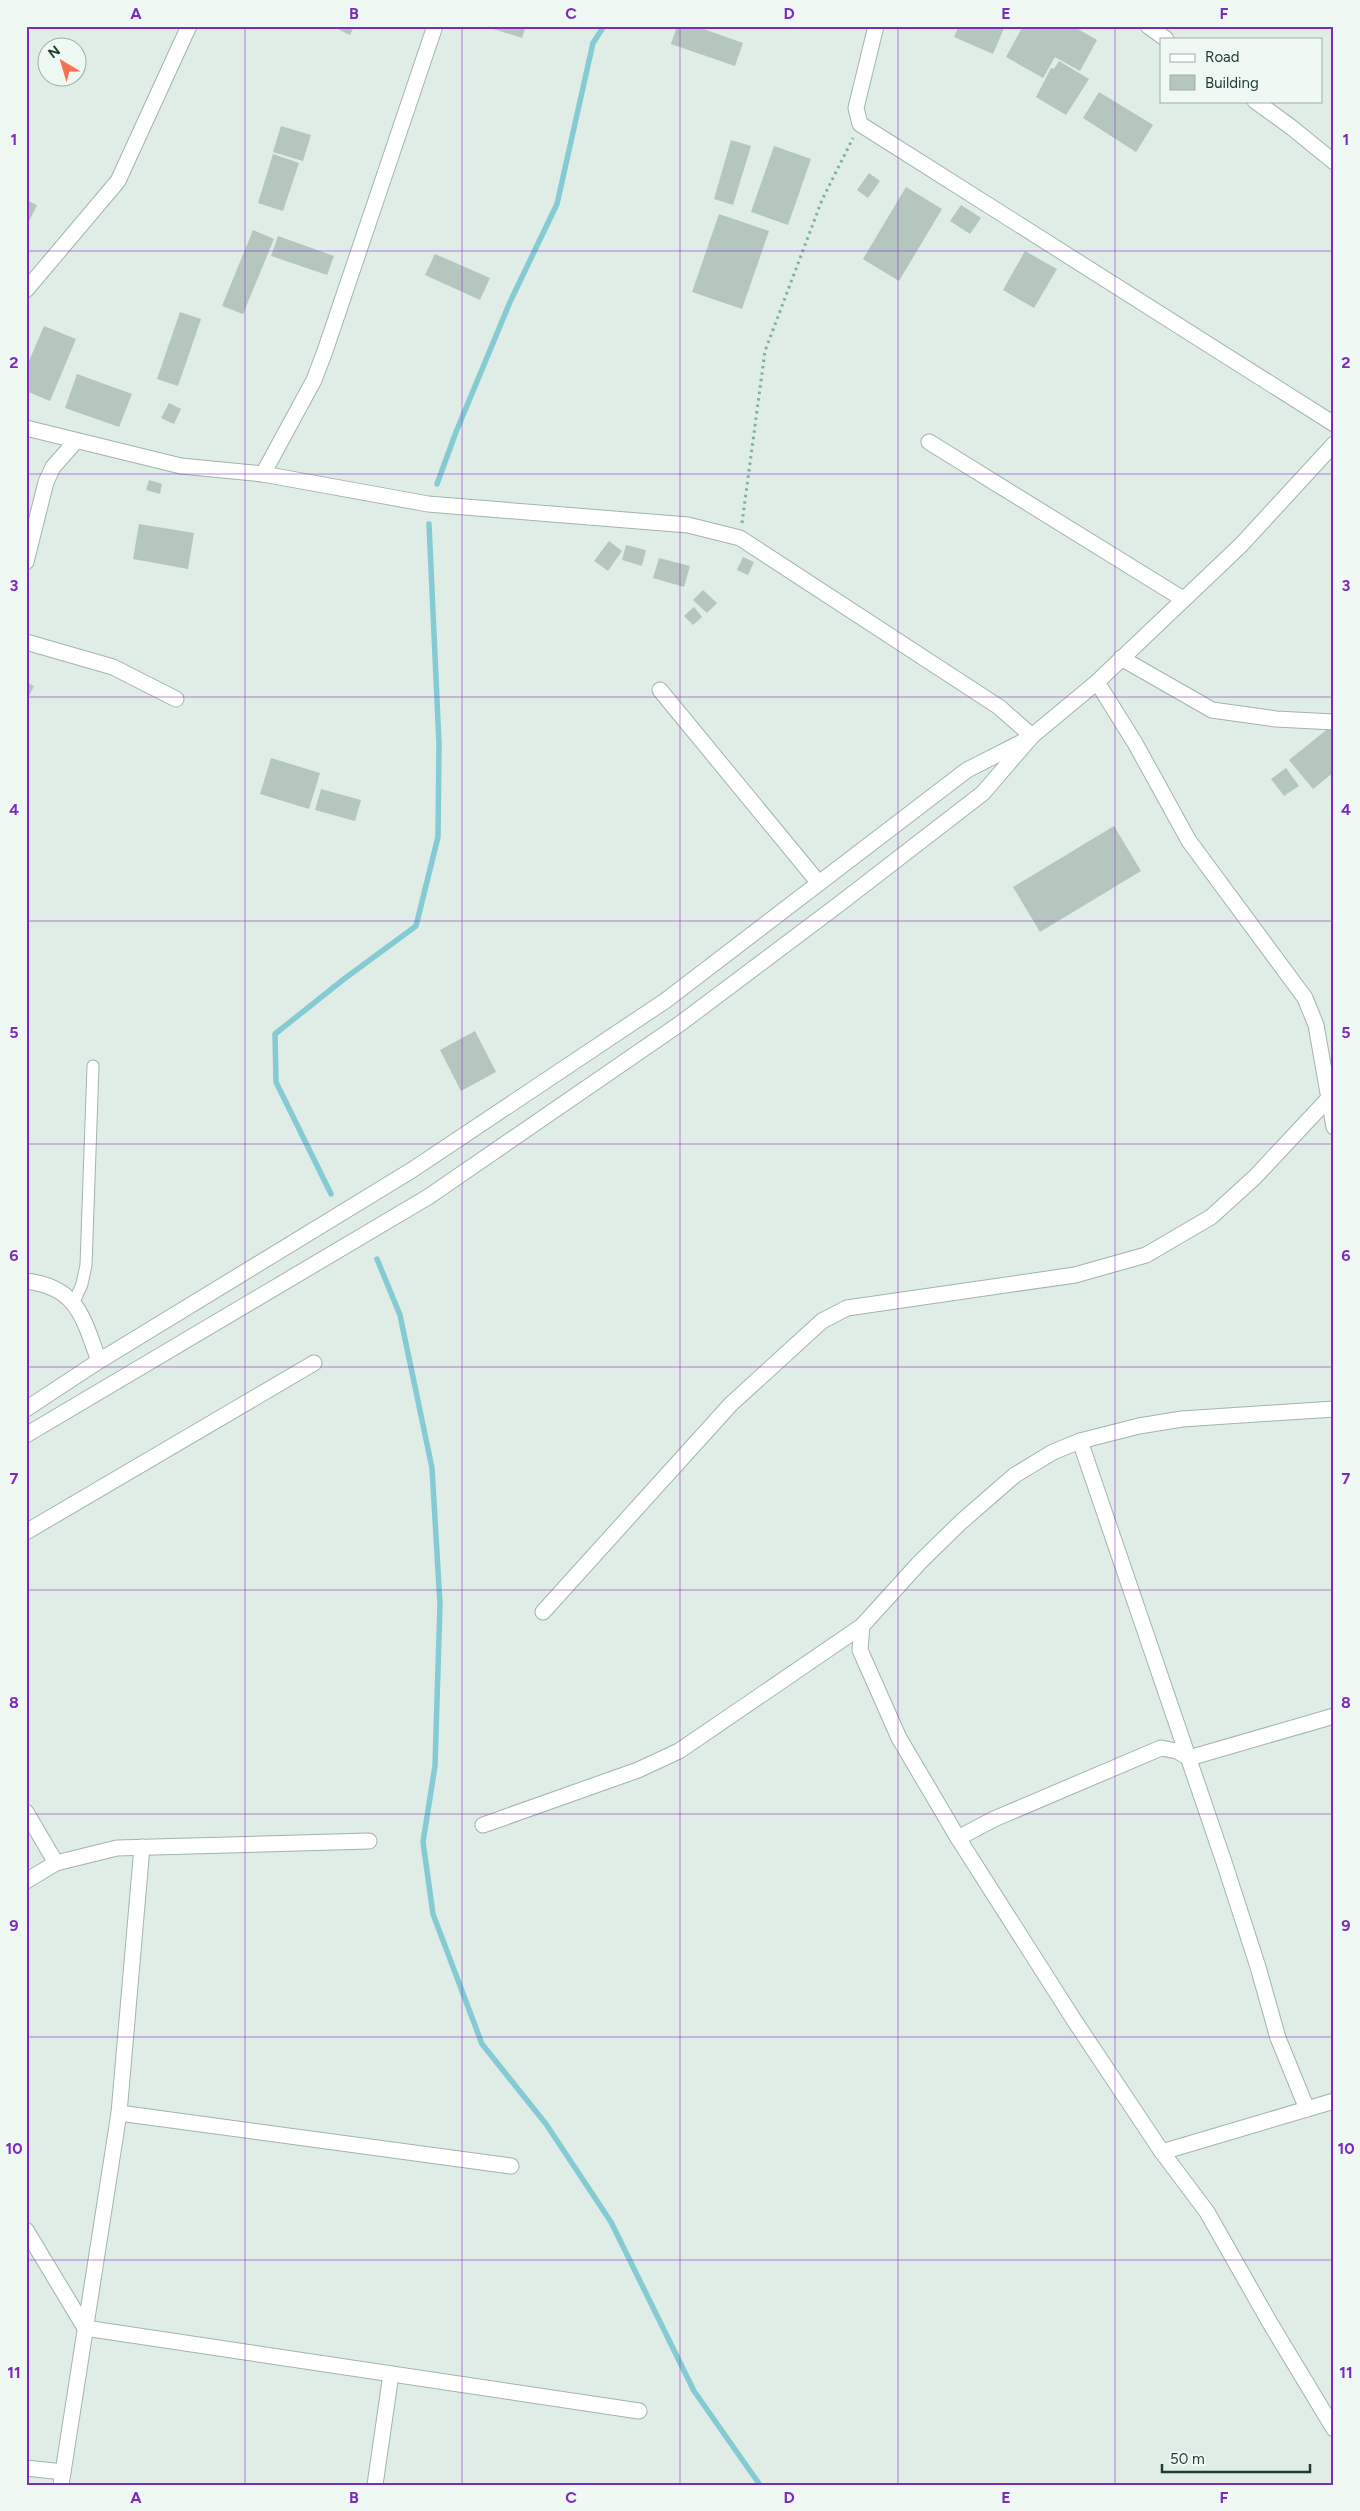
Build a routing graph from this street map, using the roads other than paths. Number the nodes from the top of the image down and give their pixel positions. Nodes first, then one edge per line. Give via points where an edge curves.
1 (190, 26) edge
2 (435, 26) edge
3 (876, 26) edge
4 (1148, 26) edge
5 (1165, 38) edge
6 (1256, 102) edge
7 (1334, 162) edge
8 (26, 290) edge
9 (1334, 424) edge
10 (26, 428) edge
11 (76, 441) junction
12 (929, 442) dead end
13 (1334, 444) edge
14 (263, 474) junction
15 (26, 562) edge
16 (1183, 599) junction
17 (26, 642) edge
18 (1121, 658) junction
19 (1097, 682) junction
20 (660, 690) dead end
21 (176, 699) dead end
22 (1334, 722) edge
23 (1032, 736) junction
24 (818, 882) junction
25 (93, 1066) dead end
26 (1328, 1099) junction
27 (1334, 1126) edge
28 (26, 1281) edge
29 (74, 1302) junction
30 (99, 1361) junction
31 (314, 1363) dead end
32 (26, 1409) edge
33 (1334, 1409) edge
34 (26, 1435) edge
35 (1080, 1442) junction
36 (26, 1532) edge
37 (543, 1612) dead end
38 (862, 1626) junction
39 (1334, 1716) edge
40 (1189, 1758) junction
41 (26, 1812) edge
42 (483, 1825) dead end
43 (958, 1838) junction
44 (369, 1841) dead end
45 (142, 1847) junction
46 (56, 1863) junction
47 (26, 1881) edge
48 (1334, 2101) edge
49 (1307, 2109) junction
50 (119, 2113) junction
51 (1162, 2152) junction
52 (512, 2166) dead end
53 (26, 2230) edge
54 (84, 2328) junction
55 (391, 2374) junction
56 (639, 2411) dead end
57 (1334, 2429) edge
58 (26, 2468) edge
59 (62, 2478) edge
60 (375, 2485) edge

1 - 8 street via 118,181
2 - 14 street via 314,380
3 - 9 street via 856,108 860,124
4 - 5 street
6 - 7 street
10 - 11 street
11 - 14 street via 166,464
11 - 15 street via 53,467 46,482
12 - 16 street
13 - 16 street via 1241,545
14 - 23 street via 428,504 688,526 740,538 999,707
16 - 18 street
17 - 21 street via 113,667
18 - 19 street
18 - 22 street via 1212,710 1276,719
19 - 23 street
19 - 26 street via 1135,743 1188,841 1305,998 1316,1025
20 - 24 street
23 - 24 street via 967,770
23 - 34 street via 983,793 681,1023 428,1197
24 - 30 street via 665,1000 412,1170
25 - 29 lane via 86,1265
26 - 27 street
26 - 37 street via 1256,1177 1211,1217 1146,1255 1075,1275 847,1308 822,1321 731,1404
28 - 29 street via 51,1285
29 - 30 street via 84,1319
30 - 32 street
31 - 36 street
33 - 35 street via 1182,1419
35 - 38 street via 1053,1452 1008,1481 961,1522
35 - 40 street
38 - 42 street via 679,1750 638,1770
38 - 43 street via 860,1650 868,1671 899,1738
39 - 40 street
40 - 43 street via 1177,1751 1161,1748
40 - 49 street via 1278,2038
41 - 46 street
43 - 51 street
44 - 45 street
45 - 46 street via 117,1848
45 - 50 street
46 - 47 street
48 - 49 street
49 - 51 street
50 - 52 street
50 - 54 street
51 - 57 street via 1207,2212
53 - 54 street
54 - 55 street
54 - 59 street
55 - 56 street
55 - 60 street
58 - 59 street

